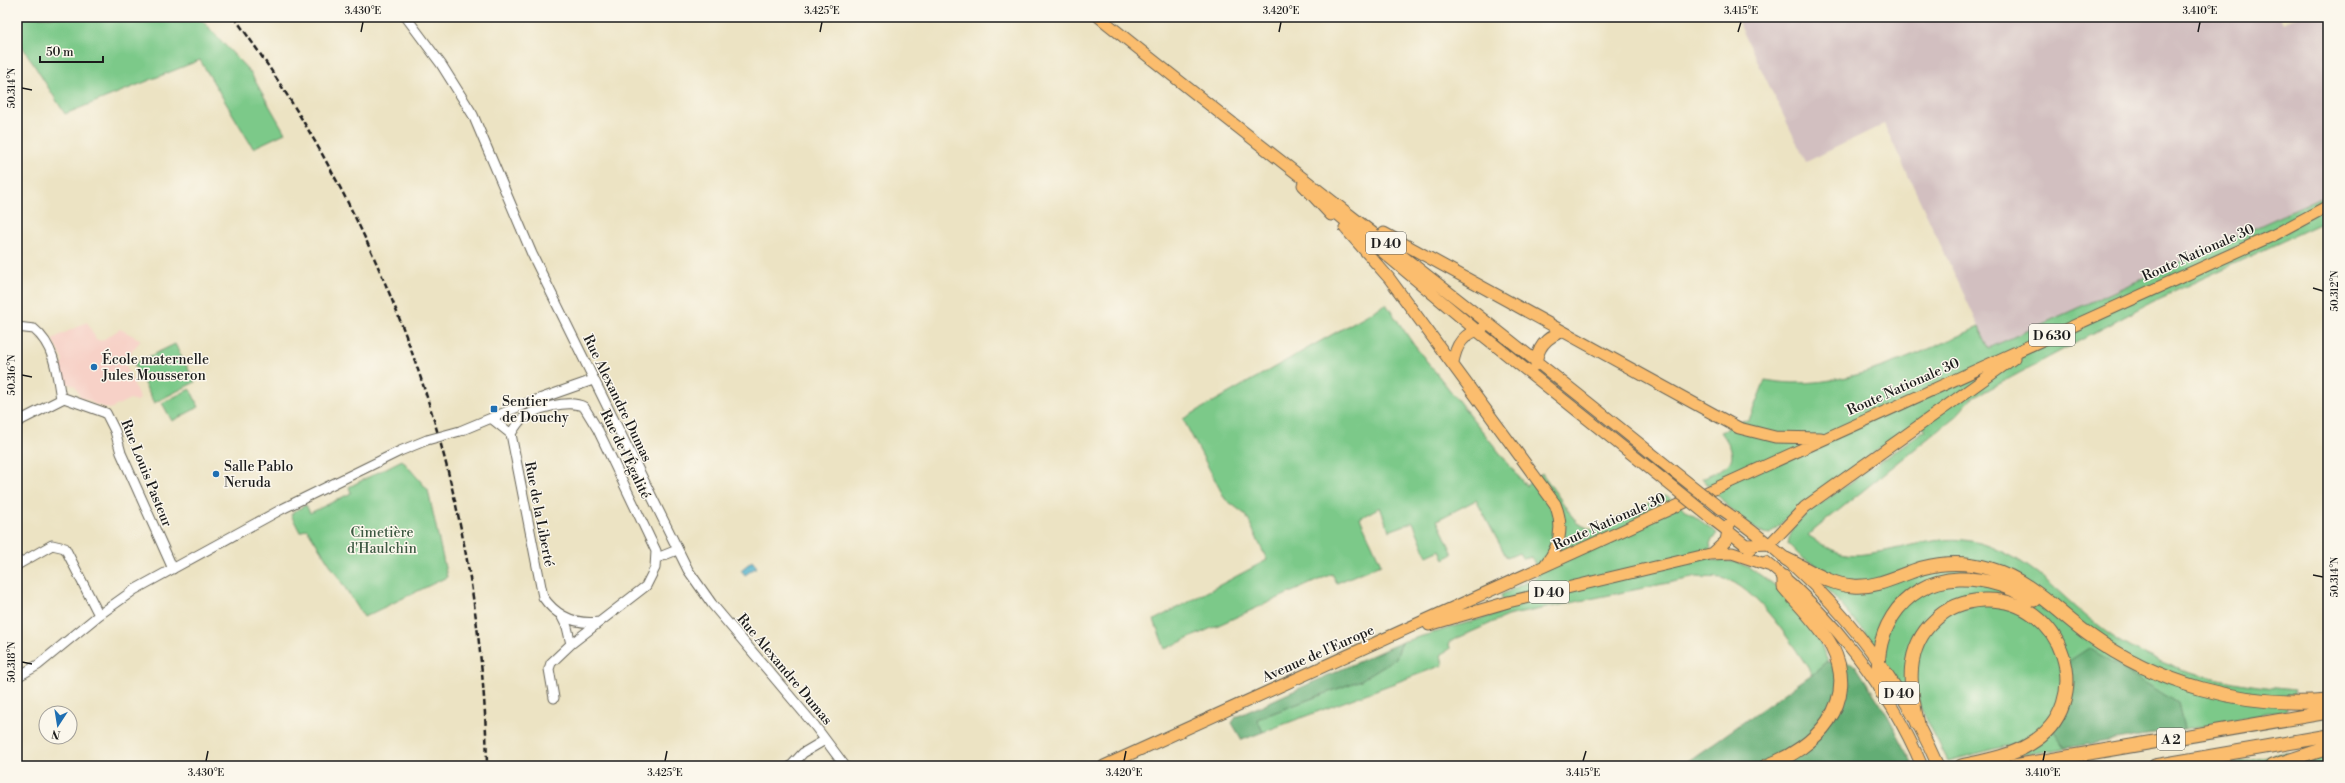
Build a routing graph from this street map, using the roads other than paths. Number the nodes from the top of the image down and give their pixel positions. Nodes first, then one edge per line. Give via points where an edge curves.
1 (406, 17) edge
2 (1099, 17) edge
3 (1273, 157) junction
4 (1303, 185) junction
5 (1335, 202) junction
6 (2328, 206) edge
7 (2328, 214) edge
8 (2276, 234) junction
9 (17, 327) edge
10 (1498, 329) junction
11 (1476, 330) junction
12 (1562, 332) junction
13 (2033, 344) junction
14 (1536, 360) junction
15 (1453, 364) junction
16 (593, 380) junction
17 (1551, 388) junction
18 (61, 399) junction
19 (491, 418) junction
20 (17, 422) edge
21 (511, 434) junction
22 (1828, 437) junction
23 (1720, 508) junction
24 (1729, 532) junction
25 (1770, 544) junction
26 (1745, 545) junction
27 (677, 550) junction
28 (1710, 554) junction
29 (657, 558) junction
30 (1786, 559) junction
31 (17, 565) edge
32 (1544, 566) junction
33 (1771, 566) junction
34 (173, 569) junction
35 (1784, 577) junction
36 (99, 615) junction
37 (562, 617) junction
38 (599, 622) junction
39 (2079, 627) junction
40 (1390, 636) junction
41 (571, 644) junction
42 (1878, 662) junction
43 (17, 677) edge
44 (1882, 693) junction
45 (554, 698) dead end
46 (2328, 701) edge
47 (2328, 712) edge
48 (1918, 724) junction
49 (2328, 736) edge
50 (826, 740) junction
51 (2328, 748) edge
52 (791, 766) edge
53 (845, 766) edge
54 (1104, 766) edge
55 (1766, 766) edge
56 (1922, 766) edge
57 (1938, 766) edge
58 (1961, 766) edge
59 (2014, 766) edge
60 (2155, 766) edge
61 (2272, 766) edge

1 - 16 street, Rue Alexandre Dumas via 441,64 473,115 532,254
2 - 3 main road, D 40
3 - 4 main road, D 40
3 - 5 main road, D 40
4 - 11 main road, D 40
4 - 15 main road via 1375,261
5 - 10 main road, D 40
5 - 12 main road, D 40 via 1398,242
6 - 8 main road, Route Nationale 30 / D 630
7 - 8 main road, Route Nationale 30 / D 630
8 - 13 main road, Route Nationale 30 / D 630
9 - 18 street via 36,330 46,342 53,358
10 - 11 main road
10 - 14 main road, D 40
11 - 15 main road via 1460,342 1455,351
11 - 17 main road, D 40
12 - 14 main road via 1545,341
12 - 22 main road, D 40 via 1739,428 1783,438
13 - 22 main road, Route Nationale 30 / D 630
13 - 25 main road via 1804,507
14 - 17 main road, D 40 via 1538,374
14 - 23 main road, D 40, bridge
15 - 32 main road via 1555,504 1560,533 1552,555
16 - 19 street
16 - 27 street, Rue Alexandre Dumas
17 - 24 main road, D 40, bridge
18 - 20 street
18 - 34 street, Rue Louis Pasteur via 68,398 99,409 108,416 121,453
19 - 21 street
19 - 34 street, bridge via 400,451 282,509
21 - 29 street, Rue de l'Égalité via 522,418 551,406 573,403 587,409 654,542
21 - 37 street, Rue de la Liberté via 540,590 546,602
22 - 32 main road, Route Nationale 30 / D 630
23 - 24 main road via 1727,517
23 - 25 main road, D 40
24 - 26 main road, D 40
24 - 28 main road via 1724,545
25 - 26 main road
25 - 30 main road, D 40
26 - 33 main road, D 40
27 - 29 street
27 - 50 street, Rue Alexandre Dumas via 707,598
28 - 33 main road, D 40 via 1732,552
28 - 40 main road, D 40 via 1508,602
29 - 38 street, Rue de l'Égalité via 654,573 643,589
30 - 39 highway via 1835,582 1860,587 1882,583 1936,565 1962,564 1985,567 2024,584
30 - 42 main road, D 40 via 1831,602
31 - 36 street via 48,546 62,546 67,550
32 - 40 main road, Avenue de l'Europe / D 630
33 - 35 main road, D 40
34 - 36 street via 130,593
35 - 44 main road, D 40 via 1832,627
35 - 55 highway via 1784,587 1832,647 1838,666 1839,685 1834,709 1819,734 1797,752
36 - 43 street via 38,665
37 - 38 street, Rue de la Liberté via 586,623
37 - 41 street, Rue de la Liberté
38 - 41 street
39 - 42 highway via 2036,600 2011,589 1980,580 1952,580 1924,588 1899,606 1884,630
39 - 46 highway via 2102,644 2143,667 2194,687 2260,700
40 - 54 main road, Avenue de l'Europe / D 630
41 - 45 street via 550,666
42 - 44 highway
42 - 48 main road, D 40
44 - 56 main road, D 40 via 1915,749
47 - 59 highway, A 2
48 - 57 main road, D 40
48 - 58 highway via 1910,682 1912,659 1923,634 1942,614 1966,602 1995,600 2021,607 2047,625 2059,644 2066,671 2066,693 2059,713 2046,732 2024,748
49 - 60 highway, A 2
50 - 52 street via 803,753
50 - 53 street, Rue Alexandre Dumas
51 - 61 highway

